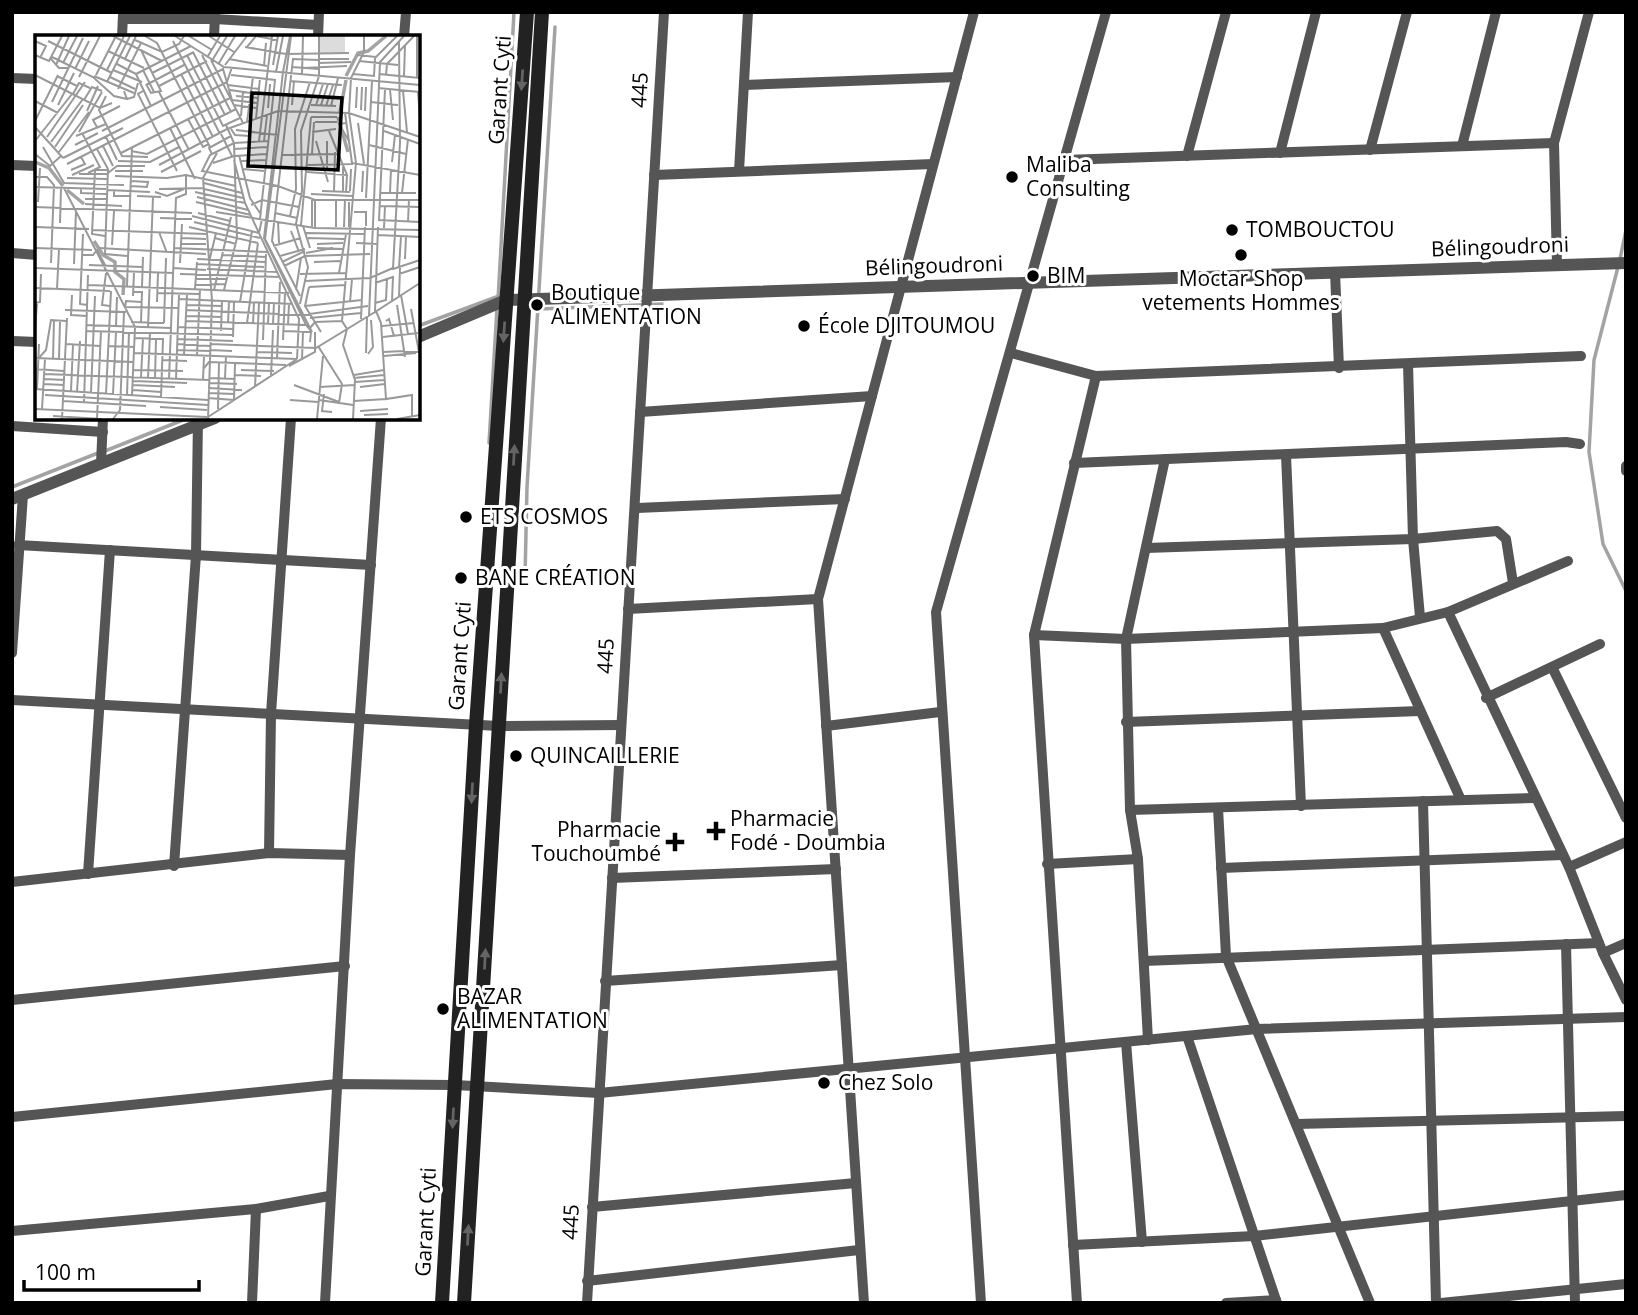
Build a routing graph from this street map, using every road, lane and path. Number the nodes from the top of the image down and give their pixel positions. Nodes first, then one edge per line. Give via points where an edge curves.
1 (319, 12) edge
2 (406, 12) edge
3 (527, 12) edge
4 (542, 12) edge
5 (664, 12) edge
6 (748, 12) edge
7 (974, 12) edge
8 (1106, 12) edge
9 (1226, 12) edge
10 (1315, 12) edge
11 (1408, 12) edge
12 (1496, 12) edge
13 (1589, 12) edge
14 (123, 16) edge
15 (215, 16) edge
16 (318, 31) edge
17 (122, 35) edge
18 (214, 35) edge
19 (404, 35) edge
20 (957, 77) junction
21 (12, 78) edge
22 (35, 79) edge
23 (744, 85) junction
24 (1554, 143) junction
25 (1462, 146) junction
26 (1370, 149) junction
27 (1280, 153) junction
28 (1187, 156) junction
29 (1065, 160) junction
30 (933, 164) junction
31 (12, 165) edge
32 (35, 166) edge
33 (739, 171) junction
34 (654, 175) junction
35 (12, 253) edge
36 (35, 254) edge
37 (1626, 263) edge
38 (1557, 265) junction
39 (1335, 272) junction
40 (1031, 282) junction
41 (902, 287) junction
42 (647, 296) junction
43 (523, 299) junction
44 (506, 300) junction
45 (420, 336) edge
46 (12, 341) edge
47 (35, 342) edge
48 (1011, 354) junction
49 (1581, 356) dead end
50 (1408, 364) junction
51 (1339, 368) junction
52 (1096, 376) junction
53 (872, 396) junction
54 (640, 411) junction
55 (103, 420) edge
56 (291, 420) edge
57 (381, 420) edge
58 (198, 421) edge
59 (12, 426) edge
60 (103, 432) junction
61 (1580, 444) dead end
62 (1409, 450) junction
63 (1286, 455) junction
64 (1165, 459) junction
65 (1074, 463) junction
66 (101, 464) junction
67 (1626, 466) edge
68 (1626, 471) edge
69 (17, 497) edge
70 (845, 499) junction
71 (637, 508) junction
72 (1413, 539) junction
73 (1290, 543) junction
74 (18, 545) junction
75 (1146, 548) junction
76 (110, 550) junction
77 (196, 555) junction
78 (281, 560) junction
79 (1568, 561) dead end
80 (371, 565) junction
81 (1513, 583) junction
82 (818, 599) junction
83 (628, 608) junction
84 (13, 609) edge
85 (1448, 612) junction
86 (1420, 617) junction
87 (1383, 628) junction
88 (1293, 632) junction
89 (1034, 635) junction
90 (1126, 639) junction
91 (1600, 644) dead end
92 (12, 653) edge
93 (1552, 667) junction
94 (1486, 698) junction
95 (12, 700) edge
96 (99, 704) junction
97 (185, 709) junction
98 (1420, 711) junction
99 (940, 712) junction
100 (271, 713) junction
101 (1297, 717) junction
102 (360, 719) junction
103 (1126, 722) junction
104 (477, 725) junction
105 (621, 725) junction
106 (499, 726) junction
107 (826, 726) junction
108 (1534, 797) junction
109 (1461, 800) junction
110 (1423, 801) junction
111 (1301, 806) junction
112 (1218, 808) junction
113 (1130, 810) junction
114 (1626, 818) edge
115 (1626, 842) edge
116 (269, 853) junction
117 (350, 855) junction
118 (1563, 855) junction
119 (1138, 859) junction
120 (1424, 860) junction
121 (1047, 864) junction
122 (174, 866) junction
123 (1569, 867) junction
124 (1221, 868) junction
125 (836, 869) junction
126 (88, 874) junction
127 (612, 878) junction
128 (12, 882) edge
129 (1626, 943) edge
130 (1566, 944) junction
131 (1601, 948) junction
132 (1427, 949) junction
133 (1226, 956) junction
134 (1144, 961) junction
135 (842, 965) junction
136 (345, 967) junction
137 (605, 981) junction
138 (12, 1000) edge
139 (1626, 1000) edge
140 (1626, 1017) edge
141 (1568, 1019) junction
142 (1429, 1024) junction
143 (1257, 1029) junction
144 (1187, 1036) junction
145 (1148, 1040) junction
146 (1126, 1042) junction
147 (1059, 1048) junction
148 (964, 1057) junction
149 (849, 1068) junction
150 (337, 1084) junction
151 (455, 1085) junction
152 (477, 1086) junction
153 (598, 1093) junction
154 (1626, 1116) edge
155 (12, 1117) edge
156 (1570, 1117) junction
157 (1431, 1121) junction
158 (1296, 1124) junction
159 (856, 1183) junction
160 (1626, 1195) edge
161 (329, 1196) junction
162 (1572, 1201) junction
163 (592, 1207) junction
164 (256, 1209) junction
165 (1434, 1216) junction
166 (1337, 1227) junction
167 (12, 1231) edge
168 (1254, 1236) junction
169 (1142, 1242) junction
170 (1073, 1245) junction
171 (859, 1250) junction
172 (587, 1281) junction
173 (1626, 1284) edge
174 (1574, 1289) junction
175 (1276, 1301) edge
176 (252, 1303) edge
177 (325, 1303) edge
178 (442, 1303) edge
179 (464, 1303) edge
180 (587, 1303) edge
181 (864, 1303) edge
182 (981, 1303) edge
183 (1077, 1303) edge
184 (1226, 1303) edge
185 (1370, 1303) edge
186 (1438, 1303) edge
187 (1575, 1303) edge

1 - 16 street
2 - 19 street
3 -> 44 main road, Garant Cyti
4 - 43 main road, Garant Cyti
5 - 34 street, 445
6 - 23 street
7 - 20 street
8 - 29 street
9 - 28 street
10 - 27 street
11 - 26 street
12 - 25 street
13 - 24 street
14 - 15 street
14 - 17 street
15 - 16 street
15 - 18 street
20 - 23 street
20 - 30 street
21 - 22 street
23 - 33 street
24 - 25 street
24 - 38 street
25 - 26 street
26 - 27 street
27 - 28 street
28 - 29 street
29 - 40 street
30 - 33 street
30 - 41 street
31 - 32 street
33 - 34 street
34 - 42 street, 445
35 - 36 street
37 - 38 street, Bélingoudroni
38 - 39 street, Bélingoudroni
39 - 40 street, Bélingoudroni
39 - 51 street
40 - 41 street, Bélingoudroni
40 - 48 street
41 - 42 street, Bélingoudroni
41 - 53 street
42 - 43 street, Bélingoudroni
42 - 54 street, 445
43 - 44 street, Bélingoudroni
106 -> 43 main road, Garant Cyti
44 - 45 street, Bélingoudroni
44 -> 104 main road, Garant Cyti
46 - 47 street
48 - 52 street
48 - 99 street via 936,612
49 - 50 street
50 - 51 street
50 - 62 street
51 - 52 street
52 - 65 street
53 - 54 street
53 - 70 street
54 - 71 street, 445
55 - 60 street
56 - 78 street
57 - 80 street
58 - 66 street
58 - 77 street
59 - 60 street
60 - 66 street
61 - 62 street
62 - 63 street
62 - 72 street
63 - 64 street
63 - 73 street
64 - 65 street
64 - 75 street
65 - 89 street
66 - 69 street
67 - 68 street
69 - 74 street
70 - 71 street
70 - 82 street
71 - 83 street, 445
72 - 73 street
72 - 81 street via 1497,531 1506,540
72 - 86 street
73 - 75 street
73 - 88 street
74 - 76 street
74 - 84 street
75 - 90 street
76 - 77 street
76 - 96 street
77 - 78 street
77 - 97 street
78 - 80 street
78 - 100 street
79 - 81 street
80 - 102 street
81 - 85 street
82 - 83 street
82 - 107 street
83 - 105 street, 445
84 - 92 street
85 - 86 street
85 - 94 street
86 - 87 street
87 - 88 street
87 - 98 street
88 - 90 street
88 - 101 street
89 - 90 street
89 - 121 street
90 - 103 street
91 - 93 street
93 - 94 street
93 - 114 street
94 - 108 street
95 - 96 street
96 - 97 street
96 - 126 street
97 - 100 street
97 - 122 street
98 - 101 street
98 - 109 street
99 - 107 street
99 - 148 street
100 - 102 street
100 - 116 street
101 - 103 street
101 - 111 street
102 - 104 street
102 - 117 street
103 - 113 street
104 - 106 street
104 -> 151 main road, Garant Cyti
105 - 106 street
105 - 127 street, 445
152 -> 106 main road, Garant Cyti
107 - 125 street
108 - 109 street
108 - 118 street
109 - 110 street
110 - 111 street
110 - 120 street
111 - 112 street
112 - 113 street
112 - 124 street
113 - 119 street
115 - 123 street
116 - 117 street
116 - 122 street
117 - 136 street
118 - 120 street
118 - 123 street
119 - 121 street
119 - 134 street
120 - 124 street
120 - 132 street
121 - 147 street
122 - 126 street
123 - 131 street
124 - 133 street
125 - 127 street
125 - 135 street
126 - 128 street
127 - 137 street, 445
129 - 131 street
130 - 131 street
130 - 132 street
130 - 141 street
131 - 139 street
132 - 133 street
132 - 142 street
133 - 134 street
133 - 143 street
134 - 145 street
135 - 137 street
135 - 149 street
136 - 138 street
136 - 150 street
137 - 153 street, 445
140 - 141 street
141 - 142 street
141 - 156 street
142 - 143 street
142 - 157 street
143 - 144 street
143 - 158 street
144 - 145 street
144 - 168 street
145 - 146 street
146 - 147 street
146 - 169 street
147 - 148 street
147 - 170 street
148 - 149 street
148 - 182 street
149 - 153 street
149 - 159 street
150 - 151 street
150 - 155 street
150 - 161 street
151 - 152 street
151 -> 178 main road, Garant Cyti
152 - 153 street
179 -> 152 main road, Garant Cyti
153 - 163 street, 445
154 - 156 street
156 - 157 street
156 - 162 street
157 - 158 street
157 - 165 street
158 - 166 street
159 - 163 street
159 - 171 street
160 - 162 street
161 - 164 street
161 - 177 street
162 - 165 street
162 - 174 street
163 - 172 street, 445
164 - 167 street
164 - 176 street
165 - 166 street
165 - 186 street
166 - 168 street
166 - 185 street
168 - 169 street
168 - 175 street
169 - 170 street
170 - 183 street
171 - 172 street
171 - 181 street
172 - 180 street, 445
173 - 174 street
174 - 186 street
174 - 187 street
175 - 184 street

